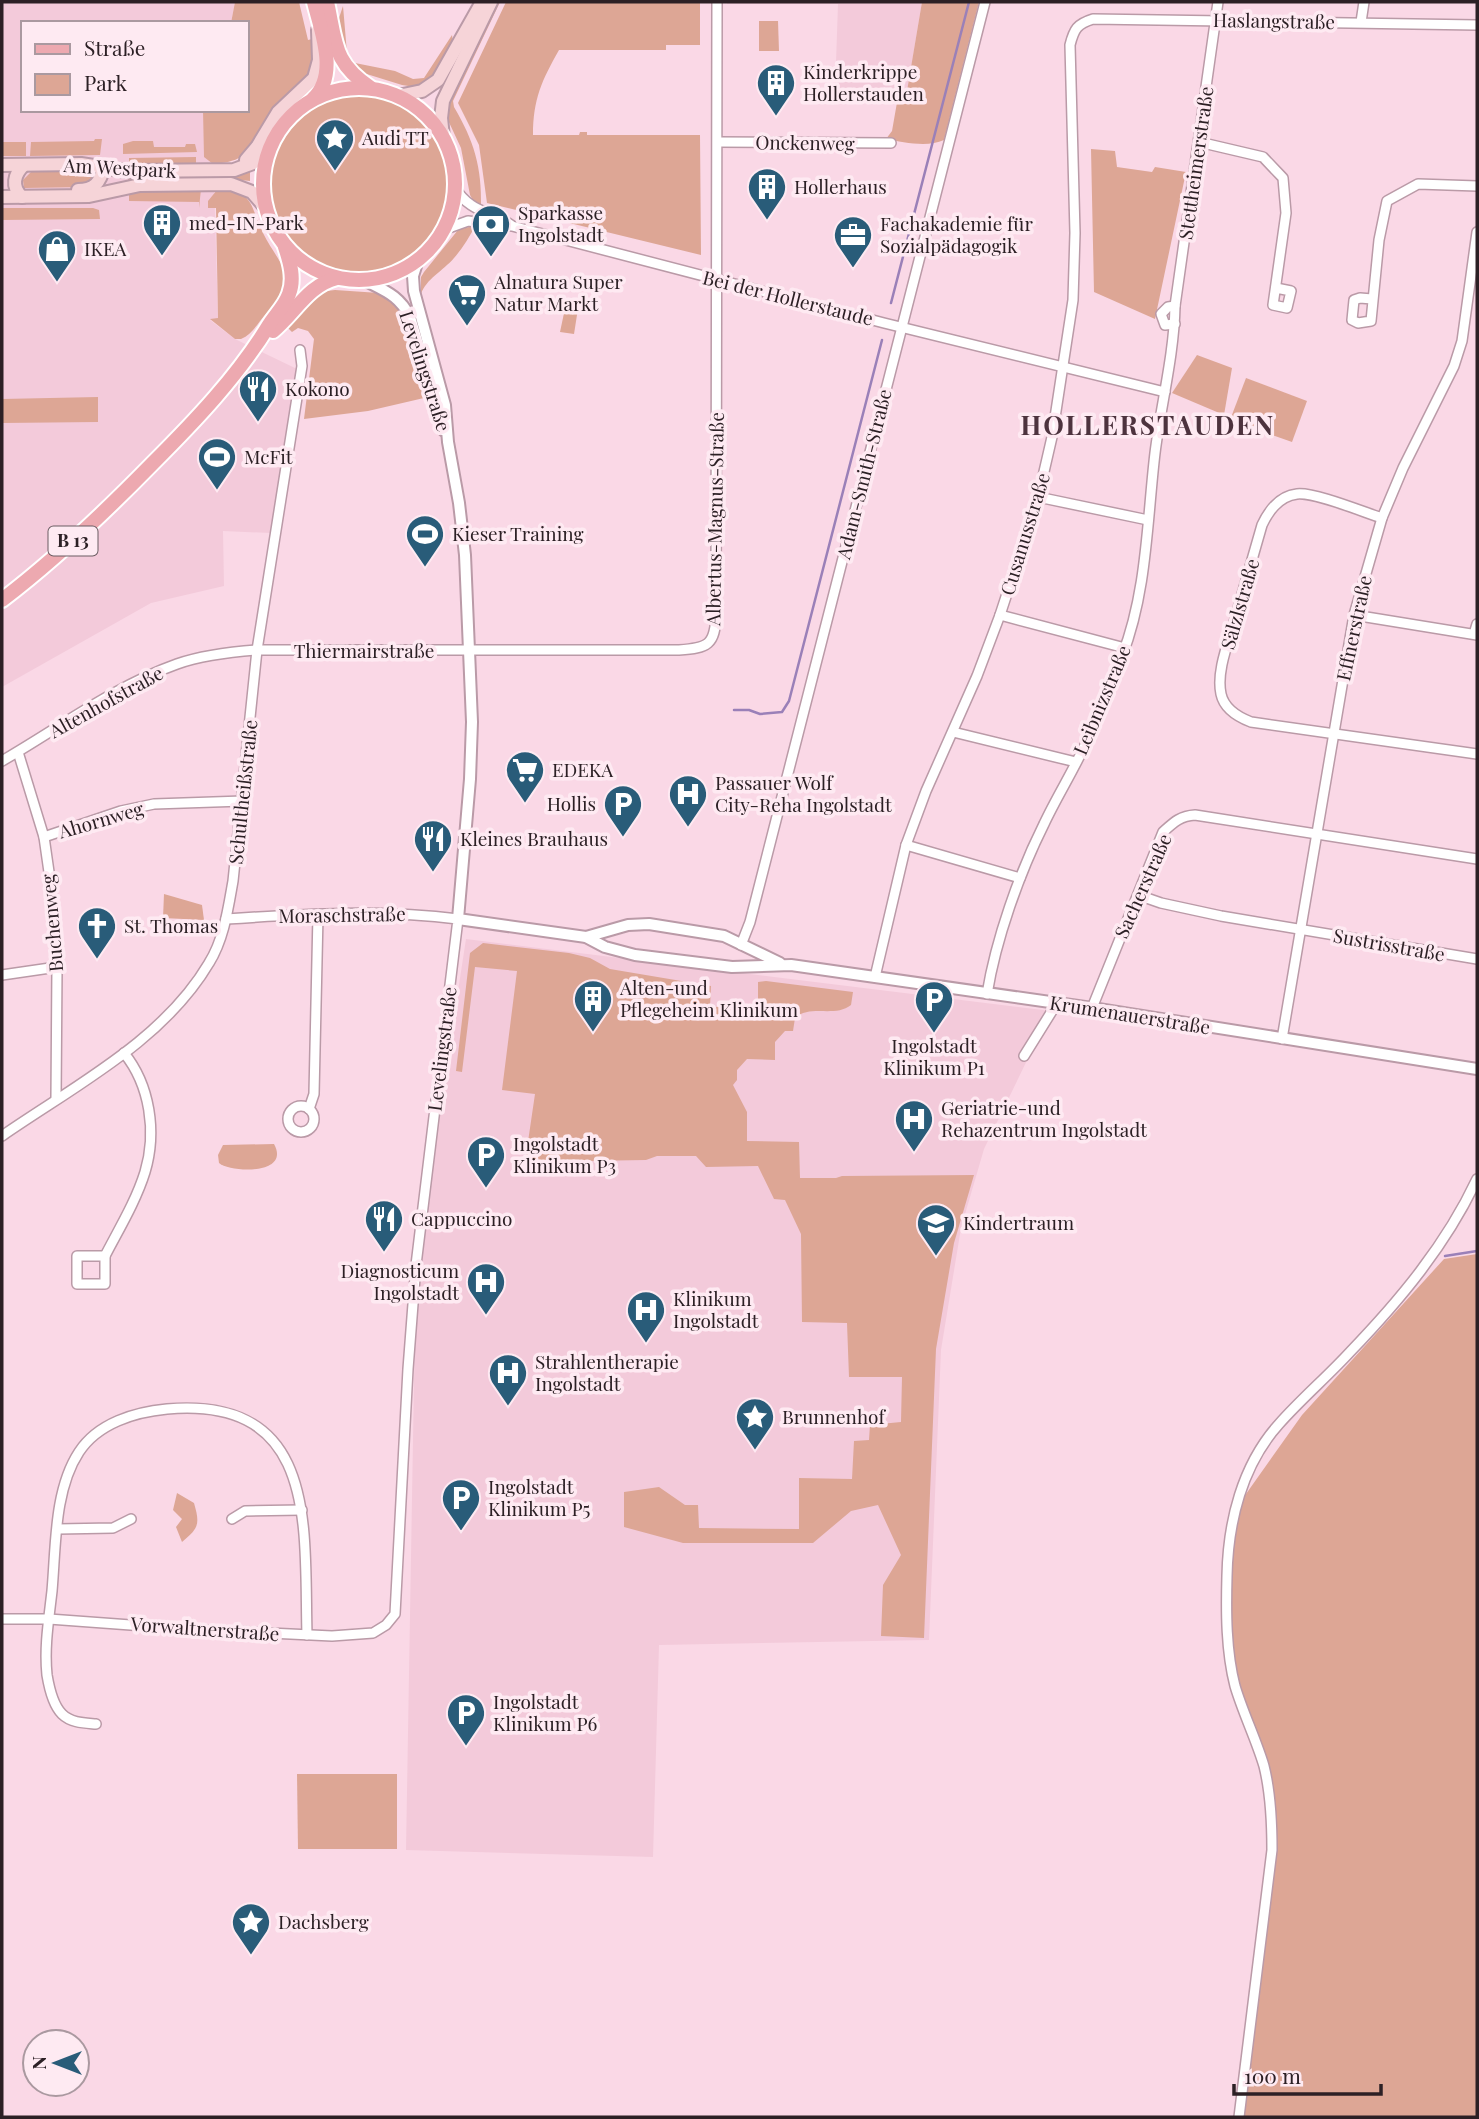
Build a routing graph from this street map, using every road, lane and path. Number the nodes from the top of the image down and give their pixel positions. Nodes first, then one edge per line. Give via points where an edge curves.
1 (314, 2) edge
2 (327, 2) edge
3 (482, 2) edge
4 (491, 2) edge
5 (717, 2) edge
6 (985, 2) edge
7 (1218, 2) edge
8 (1364, 2) edge
9 (318, 20) junction
10 (1216, 21) junction
11 (1361, 22) junction
12 (1477, 25) edge
13 (1074, 29) joint
14 (372, 88) junction
15 (398, 96) junction
16 (312, 99) junction
17 (443, 136) junction
18 (718, 142) junction
19 (1199, 142) junction
20 (891, 143) dead end
21 (271, 145) junction
22 (2, 165) edge
23 (24, 165) junction
24 (104, 167) junction
25 (224, 170) junction
26 (1477, 186) edge
27 (455, 188) junction
28 (2, 197) edge
29 (22, 197) junction
30 (44, 197) junction
31 (265, 207) junction
32 (512, 226) junction
33 (443, 230) junction
34 (1477, 232) edge
35 (285, 246) junction
36 (418, 260) junction
37 (1475, 268) edge
38 (337, 278) junction
39 (364, 280) junction
40 (716, 280) junction
41 (1276, 288) dead end
42 (1372, 299) dead end
43 (902, 327) junction
44 (263, 337) junction
45 (300, 350) dead end
46 (1064, 368) junction
47 (1166, 392) junction
48 (448, 442) junction
49 (1038, 497) junction
50 (1382, 518) junction
51 (1148, 520) junction
52 (2, 600) edge
53 (1000, 615) junction
54 (1354, 615) junction
55 (1477, 624) edge
56 (1476, 635) edge
57 (1125, 648) junction
58 (257, 650) junction
59 (470, 650) junction
60 (953, 732) junction
61 (1333, 733) junction
62 (18, 752) junction
63 (1477, 754) edge
64 (2, 761) edge
65 (1076, 762) junction
66 (243, 801) junction
67 (1317, 832) junction
68 (44, 836) junction
69 (905, 845) junction
70 (1477, 859) edge
71 (1020, 878) junction
72 (1138, 895) junction
73 (318, 915) junction
74 (226, 919) junction
75 (458, 919) junction
76 (621, 927) junction
77 (1301, 929) junction
78 (586, 937) junction
79 (741, 945) junction
80 (620, 951) junction
81 (1477, 959) edge
82 (782, 964) junction
83 (57, 967) junction
84 (733, 967) junction
85 (2, 975) edge
86 (875, 976) junction
87 (987, 994) junction
88 (1057, 1003) junction
89 (1091, 1008) junction
90 (1282, 1039) junction
91 (124, 1052) junction
92 (1024, 1056) dead end
93 (1477, 1069) edge
94 (56, 1099) junction
95 (309, 1109) dead end
96 (2, 1136) edge
97 (1477, 1179) edge
98 (105, 1256) junction
99 (302, 1510) junction
100 (131, 1519) dead end
101 (232, 1519) dead end
102 (58, 1529) junction
103 (2, 1619) edge
104 (49, 1619) junction
105 (307, 1635) junction
106 (360, 1635) joint
107 (96, 1724) dead end
108 (1239, 2117) edge

1 - 9 main road
2 - 14 main road via 341,61
3 - 15 main road via 438,80 422,91
4 - 17 main road, B 13 via 443,101
5 - 18 street
6 - 43 street, Adam-Smith-Straße
7 - 10 street, Stettheimerstraße
8 - 11 street
9 - 16 main road via 327,72
9 - 25 main road via 314,78 278,112 250,156
10 - 11 street, Haslangstraße
10 - 13 street, Haslangstraße via 1093,19
10 - 19 street, Stettheimerstraße
11 - 12 street, Haslangstraße
13 - 46 street, Cusanusstraße via 1070,44 1075,233
14 - 15 main road, B 13
14 - 16 main road, B 13 via 345,88
15 - 17 main road, B 13 via 420,109
16 - 21 main road, B 13 via 291,116
17 - 27 main road, B 13 via 453,161
18 - 20 street, Onckenweg
18 - 40 street
19 - 41 street via 1263,157 1283,178 1286,213
19 - 47 street, Stettheimerstraße via 1175,306 1161,314 1165,324 1175,324
21 - 25 main road, Am Westpark via 244,168
21 - 31 main road, B 13 via 263,180
22 - 23 main road, Am Westpark
23 - 24 main road, Am Westpark
23 - 29 main road via 15,182
24 - 25 main road, Am Westpark
24 - 30 main road via 93,188
26 - 42 street via 1418,184 1387,201
27 - 32 street, Bei der Hollerstaude via 470,206
27 - 33 main road, B 13
28 - 29 main road, Am Westpark
29 - 30 main road, Am Westpark
30 - 31 main road, Am Westpark via 103,195 140,185 231,184 252,192
31 - 35 main road, B 13
32 - 33 street, Bei der Hollerstaude via 468,221
32 - 40 street, Bei der Hollerstaude
33 - 36 main road, B 13
34 - 37 street, Effnerstraße
35 - 38 main road, B 13 via 312,268
35 - 44 main road, B 13 via 292,287
36 - 39 main road, B 13 via 390,275
36 - 48 street, Levelingstraße via 414,291 445,405
37 - 50 street, Effnerstraße via 1454,366
38 - 39 main road, B 13
38 - 44 main road, B 13 via 313,290
39 - 48 street, Levelingstraße via 403,303
40 - 43 street, Bei der Hollerstaude
40 - 59 street, Albertus-Magnus-Straße via 716,615 710,643 679,650
43 - 46 street, Bei der Hollerstaude
43 - 79 street, Adam-Smith-Straße
44 - 52 main road, B 13 via 213,399 125,491
45 - 58 street, Schultheißstraße via 302,366
46 - 47 street, Bei der Hollerstaude
46 - 49 street, Cusanusstraße
47 - 51 street, Leibnizstraße
48 - 59 street, Levelingstraße via 462,521
49 - 51 street
49 - 53 street, Cusanusstraße
50 - 54 street, Effnerstraße
50 - 61 street, Sälzlstraße via 1311,496 1297,494 1280,500 1262,525 1224,661 1221,696 1239,718
51 - 57 street, Leibnizstraße
53 - 57 street
53 - 60 street, Cusanusstraße
54 - 56 street
54 - 61 street, Effnerstraße
55 - 56 street
57 - 65 street, Leibnizstraße
58 - 59 street, Thiermairstraße
58 - 62 street, Altenhofstraße via 212,654 136,681
58 - 66 street, Schultheißstraße
59 - 75 street, Levelingstraße via 470,779
60 - 65 street
60 - 69 street, Cusanusstraße
61 - 63 street
61 - 67 street, Effnerstraße
62 - 64 street, Altenhofstraße
62 - 68 street, Buchenweg
65 - 71 street, Leibnizstraße
66 - 68 street, Ahornweg via 154,804
66 - 74 street, Schultheißstraße
67 - 70 street, Sacherstraße
67 - 72 street, Sacherstraße via 1185,816 1163,832
67 - 77 street, Effnerstraße
68 - 83 street, Buchenweg
69 - 71 street
69 - 86 street, Cusanusstraße
71 - 87 street, Leibnizstraße
72 - 77 street, Sustrisstraße
72 - 89 street, Sacherstraße
73 - 74 street, Moraschstraße
73 - 75 street, Moraschstraße
73 - 95 street via 314,1094
74 - 91 street, Schultheißstraße via 210,962 192,987 157,1026
75 - 78 street, Krumenauerstraße
75 - 106 street, Levelingstraße via 415,1274 396,1608 386,1625
76 - 78 street, Krumenauerstraße
76 - 79 street, Krumenauerstraße via 649,924 694,930
76 - 80 street via 616,937
77 - 81 street, Sustrisstraße
77 - 90 street, Effnerstraße
78 - 80 street, Krumenauerstraße
79 - 82 street, Krumenauerstraße
79 - 84 street
80 - 84 street, Krumenauerstraße
82 - 84 street, Krumenauerstraße
82 - 86 street, Krumenauerstraße
83 - 85 street
83 - 94 street, Buchenweg
86 - 87 street, Krumenauerstraße
87 - 88 street, Krumenauerstraße
88 - 89 street, Krumenauerstraße
88 - 92 street
89 - 90 street, Krumenauerstraße
90 - 93 street, Krumenauerstraße
91 - 94 street, Schultheißstraße
91 - 98 street via 146,1092 150,1143 142,1181
94 - 96 street, Schultheißstraße
97 - 108 street via 1436,1252 1413,1282 1278,1425 1244,1480 1233,1521 1227,1632 1235,1685 1264,1766 1272,1850
98 - 98 street via 77,1256 77,1284 105,1284
99 - 101 street via 245,1511
99 - 102 street via 292,1471 263,1429 232,1413 169,1409 136,1414 93,1435 71,1470
99 - 105 street
100 - 102 street via 113,1528
102 - 104 street
103 - 104 street, Vorwaltnerstraße
104 - 105 street, Vorwaltnerstraße
104 - 107 street via 47,1676 52,1699 62,1715
105 - 106 street, Vorwaltnerstraße

